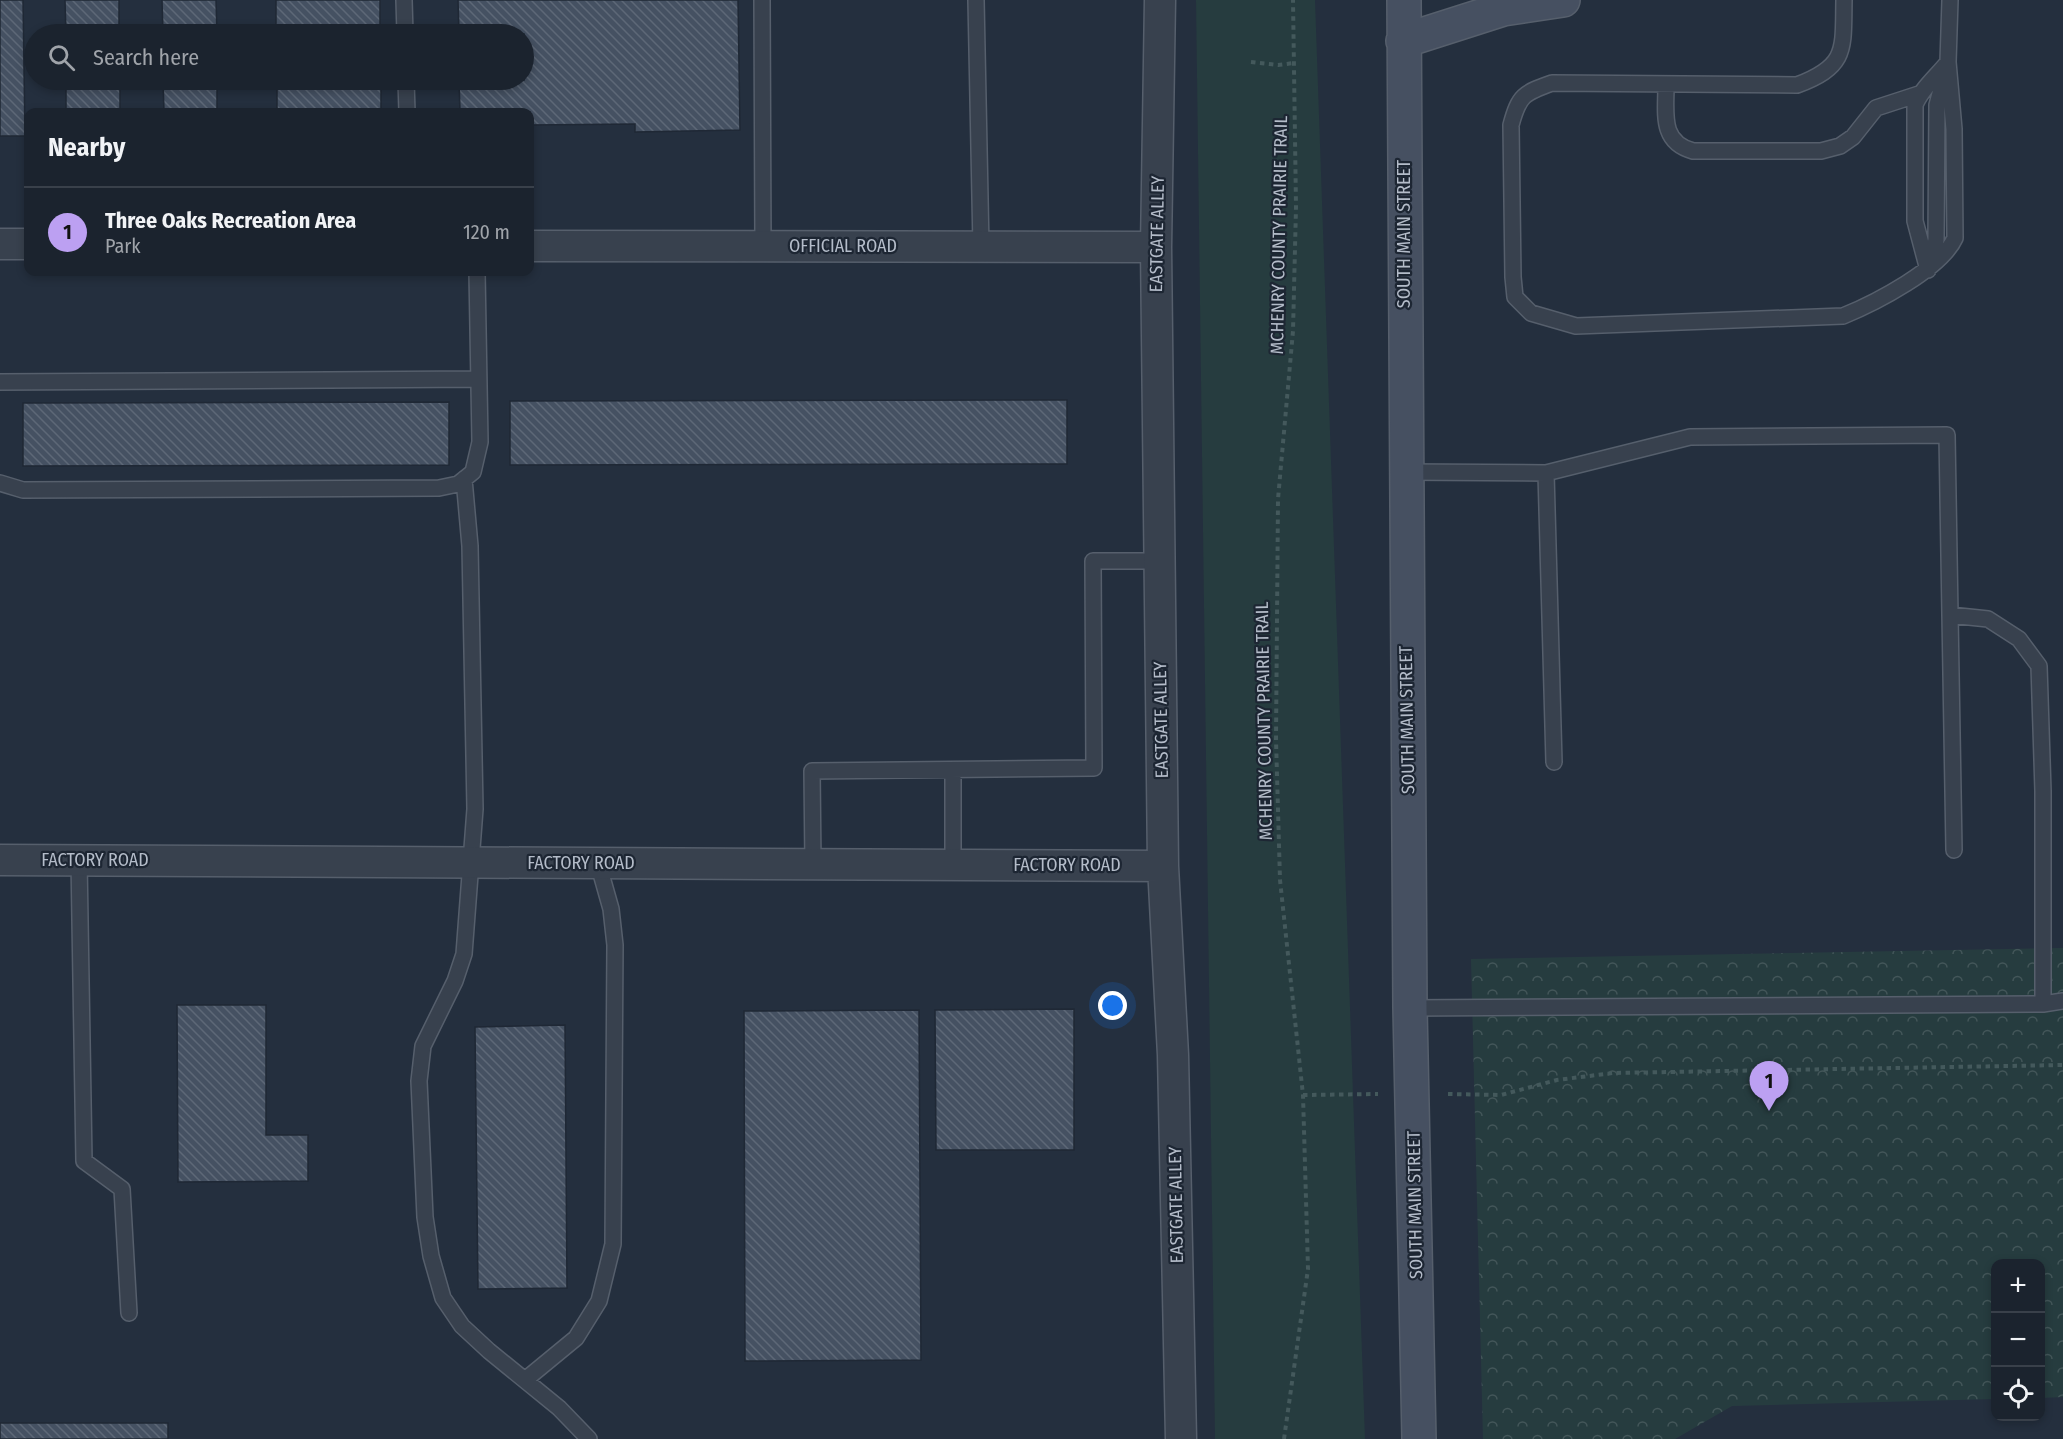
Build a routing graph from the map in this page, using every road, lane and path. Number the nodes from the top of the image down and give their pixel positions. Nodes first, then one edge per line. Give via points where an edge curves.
1 (404, 0) edge
2 (762, 0) edge
3 (976, 0) edge
4 (1160, 0) edge
5 (1293, 0) edge
6 (1404, 0) edge
7 (1563, 0) edge
8 (1844, 0) edge
9 (1950, 0) edge
10 (405, 24) edge
11 (1403, 41) junction
12 (1251, 63) dead end
13 (1294, 63) junction
14 (1948, 63) junction
15 (1666, 85) junction
16 (406, 90) edge
17 (1919, 94) junction
18 (407, 108) edge
19 (0, 244) edge
20 (24, 244) edge
21 (534, 246) edge
22 (763, 246) junction
23 (981, 247) junction
24 (1156, 247) junction
25 (1928, 270) junction
26 (477, 276) edge
27 (478, 379) junction
28 (0, 382) edge
29 (1405, 471) junction
30 (1546, 473) junction
31 (464, 479) junction
32 (0, 483) edge
33 (1160, 561) junction
34 (1950, 615) junction
35 (1554, 762) dead end
36 (953, 770) junction
37 (1954, 850) dead end
38 (0, 860) edge
39 (79, 860) junction
40 (469, 862) junction
41 (598, 863) junction
42 (813, 864) junction
43 (953, 865) junction
44 (1163, 866) junction
45 (2063, 1001) edge
46 (2043, 1004) junction
47 (1410, 1008) junction
48 (2063, 1065) edge
49 (1413, 1094) junction
50 (1303, 1095) junction
51 (129, 1313) dead end
52 (525, 1380) junction
53 (589, 1439) edge
54 (1181, 1439) edge
55 (1284, 1439) edge
56 (1419, 1439) edge

1 - 10 lane
2 - 22 lane
3 - 23 lane
4 - 24 street, EASTGATE ALLEY
5 - 13 path, MCHENRY COUNTY PRAIRIE TRAIL
6 - 11 street, SOUTH MAIN STREET
7 - 11 street via 1503,9
8 - 15 lane via 1843,40 1836,64 1816,78 1797,85 1776,86
9 - 14 lane
11 - 29 street, SOUTH MAIN STREET
12 - 13 path
13 - 50 path, MCHENRY COUNTY PRAIRIE TRAIL via 1293,330 1278,499 1276,740 1280,880
14 - 17 lane
14 - 25 lane via 1936,105 1936,240
15 - 17 lane via 1670,135 1678,147 1693,151 1821,151 1840,146 1853,137 1876,108
15 - 25 lane via 1552,83 1527,92 1517,103 1511,125 1513,276 1515,297 1531,313 1576,326 1843,316
16 - 18 lane
17 - 25 lane via 1915,105 1915,211
19 - 20 street
21 - 22 street, OFFICIAL ROAD
22 - 23 street, OFFICIAL ROAD
23 - 24 street, OFFICIAL ROAD
24 - 33 street, EASTGATE ALLEY
26 - 27 lane
27 - 28 lane
27 - 31 lane via 480,442 473,471
29 - 30 lane
29 - 47 street, SOUTH MAIN STREET
30 - 34 lane via 1690,436 1947,435
30 - 35 lane
31 - 32 lane via 458,484 427,488 23,490
31 - 40 lane via 470,546 474,774
33 - 36 lane via 1093,561 1094,768
33 - 44 street, EASTGATE ALLEY
34 - 37 lane
34 - 46 lane via 1988,619 2019,639 2039,666
36 - 42 lane via 812,771
36 - 43 lane
38 - 39 street, FACTORY ROAD
39 - 40 street, FACTORY ROAD
39 - 51 lane via 84,1161 122,1189
40 - 41 street, FACTORY ROAD
40 - 52 lane via 462,960 423,1046 419,1081 425,1216 443,1298 462,1326
41 - 42 street, FACTORY ROAD
41 - 52 lane via 611,909 615,945 613,1244 599,1301 576,1338
42 - 43 street, FACTORY ROAD
43 - 44 street, FACTORY ROAD
44 - 54 street, EASTGATE ALLEY via 1173,1055
45 - 46 lane
46 - 47 lane
47 - 49 street, SOUTH MAIN STREET
48 - 49 path via 1613,1073 1557,1080 1501,1095
49 - 50 path
49 - 56 street, SOUTH MAIN STREET
50 - 55 path, MCHENRY COUNTY PRAIRIE TRAIL via 1308,1269
52 - 53 lane

